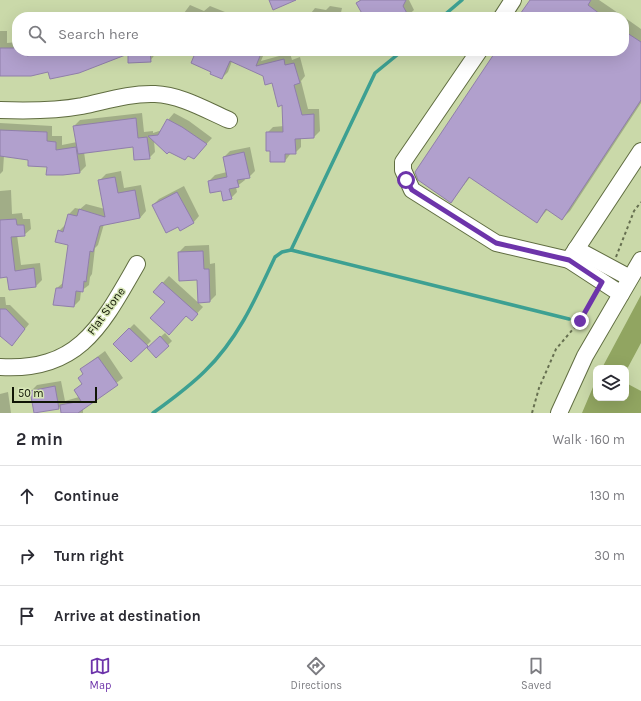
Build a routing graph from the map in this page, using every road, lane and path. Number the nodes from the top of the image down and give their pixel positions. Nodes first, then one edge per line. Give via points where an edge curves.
1 (513, 0) edge
2 (505, 12) edge
3 (476, 56) edge
4 (0, 110) edge
5 (230, 120) dead end
6 (641, 151) edge
7 (641, 202) edge
8 (572, 254) junction
9 (641, 260) edge
10 (137, 264) dead end
11 (610, 267) junction
12 (630, 278) junction
13 (602, 282) junction
14 (621, 294) junction
15 (0, 367) edge
16 (532, 413) edge
17 (559, 413) edge

1 - 2 street
3 - 8 street via 403,162 406,180 412,190 496,243
4 - 5 street via 48,111 136,94 155,94 176,98
6 - 8 street
7 - 11 path via 634,211
8 - 11 street
8 - 13 street
9 - 12 street
10 - 15 street, Flat Stone via 114,304 95,330 73,351 34,366
11 - 12 street
12 - 14 street
13 - 14 street
13 - 16 path via 580,321 556,349 539,388
14 - 17 street via 585,356

